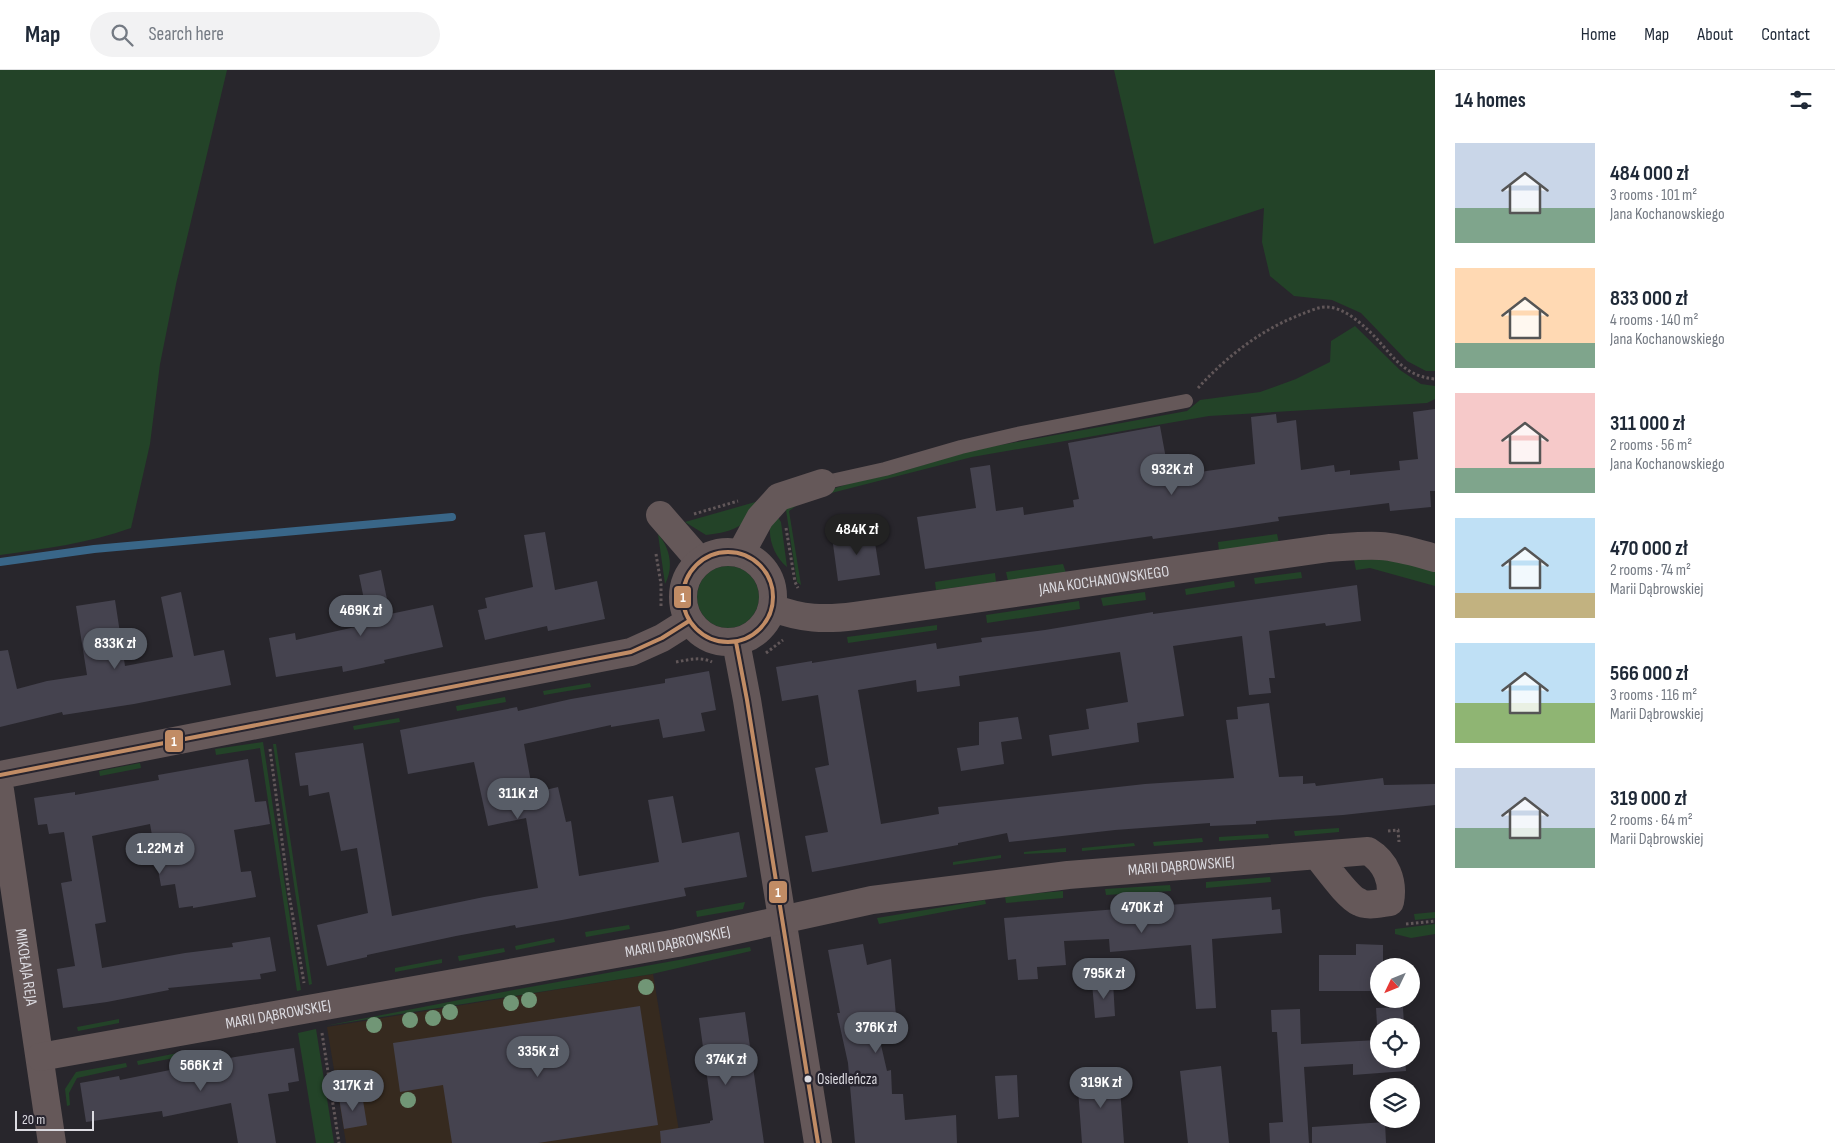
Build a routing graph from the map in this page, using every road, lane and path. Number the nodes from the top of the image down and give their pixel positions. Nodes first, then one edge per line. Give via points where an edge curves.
1 (1435, 379) edge
2 (1186, 401) joint
3 (822, 483) joint
4 (778, 497) junction
5 (663, 519) junction
6 (741, 553) junction
7 (1435, 558) edge
8 (700, 561) junction
9 (803, 594) dead end
10 (772, 608) junction
11 (659, 614) dead end
12 (689, 621) junction
13 (787, 638) dead end
14 (736, 642) junction
15 (764, 655) dead end
16 (668, 664) dead end
17 (718, 665) dead end
18 (270, 746) dead end
19 (0, 774) edge
20 (0, 790) edge
21 (1317, 856) dead end
22 (781, 920) junction
23 (1435, 921) edge
24 (1399, 925) dead end
25 (304, 984) dead end
26 (321, 1031) dead end
27 (40, 1056) junction
28 (52, 1143) edge
29 (339, 1143) edge
30 (818, 1143) edge

1 - 2 path via 1407,371 1368,330 1344,312 1328,307 1286,320 1247,343 1212,372
2 - 3 lane via 1017,434
3 - 4 street
4 - 5 path via 763,494
4 - 6 street via 760,518
4 - 9 path via 795,582
5 - 8 street
5 - 11 path via 653,529 662,598
6 - 8 street via 720,552
6 - 10 street via 764,569 774,594
7 - 10 street, JANA KOCHANOWSKIEGO via 1382,546 1328,548 855,616 826,619
8 - 12 street via 686,578 685,611
10 - 14 street via 759,630
12 - 14 street via 709,638
12 - 19 street via 632,652
13 - 15 path
14 - 22 street
16 - 17 path via 706,659
18 - 25 path
20 - 27 street, MIKOŁAJA REJA
21 - 22 street, MARII DĄBROWSKIEJ via 1068,875 872,900
22 - 27 street, MARII DĄBROWSKIEJ via 677,943
22 - 30 street
23 - 24 path
26 - 29 path
27 - 28 street, MIKOŁAJA REJA

